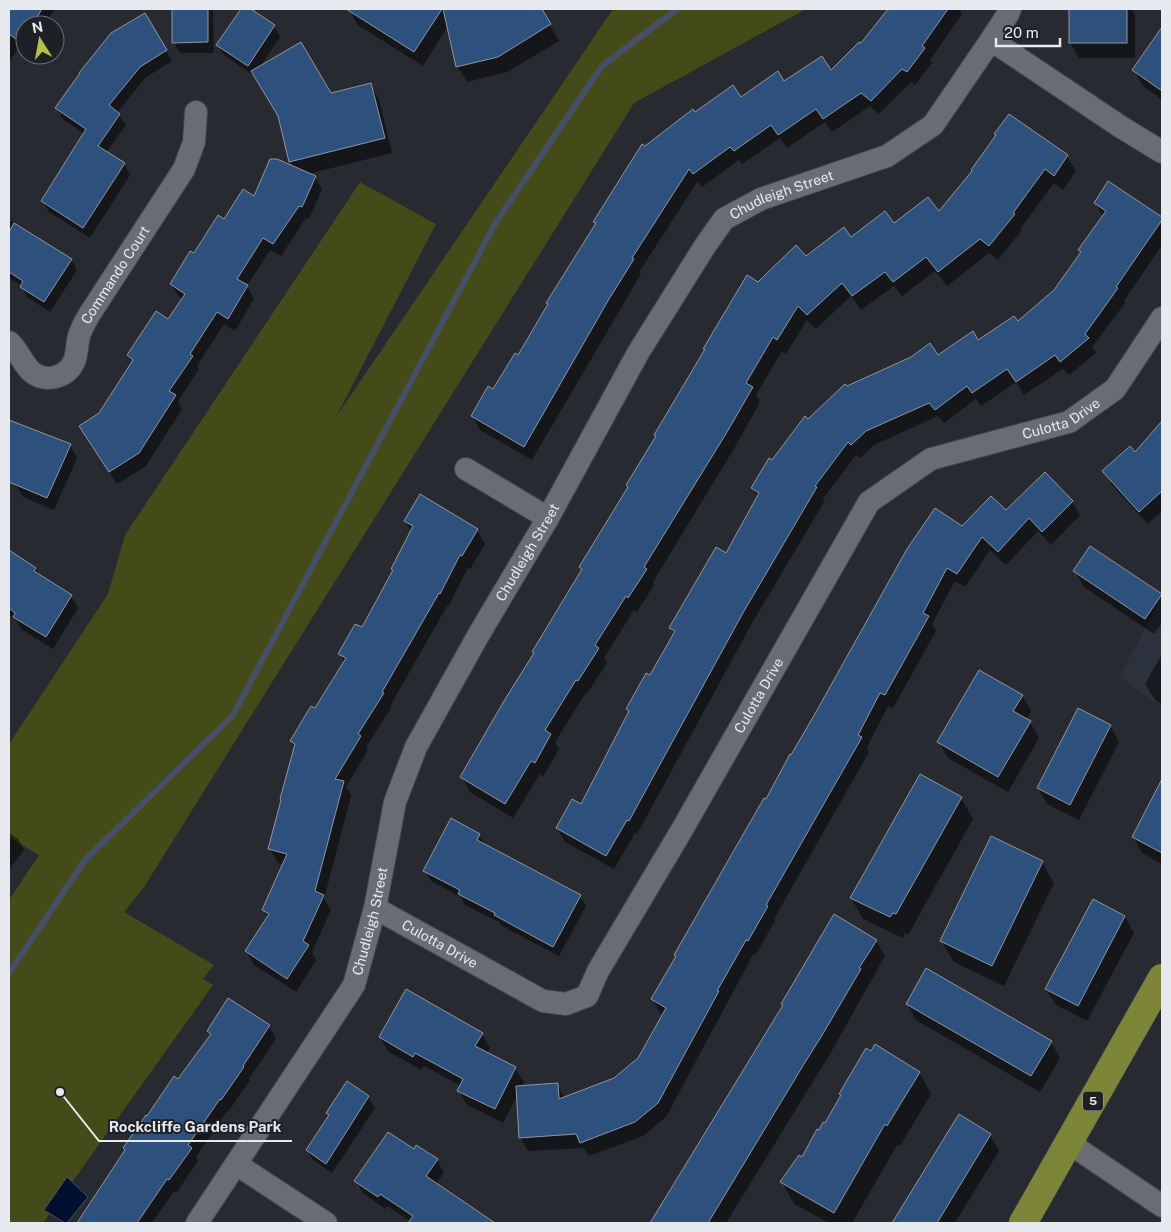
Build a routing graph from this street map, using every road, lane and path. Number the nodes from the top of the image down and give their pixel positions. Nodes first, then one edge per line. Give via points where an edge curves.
1 (1010, 9) edge
2 (991, 40) junction
3 (196, 112) dead end
4 (1162, 152) edge
5 (1162, 318) edge
6 (9, 342) edge
7 (1155, 344) edge
8 (466, 469) dead end
9 (548, 518) junction
10 (375, 908) junction
11 (1162, 978) edge
12 (1069, 1143) junction
13 (236, 1164) junction
14 (1162, 1206) edge
15 (197, 1223) edge
16 (326, 1223) edge
17 (1023, 1223) edge

1 - 2 street, Chudleigh Street
2 - 4 street
2 - 9 street, Chudleigh Street via 933,125 887,156 761,199 724,219 638,353
3 - 6 street, Commando Court via 194,142 184,169 89,315 70,368 56,377 41,377 30,370
5 - 7 street, Culotta Drive
7 - 10 street, Culotta Drive via 1115,389 1069,422 931,459 869,502 598,971 587,996 566,1004 542,1001
8 - 9 street
9 - 10 street, Chudleigh Street via 478,634 416,747 395,802
10 - 13 street, Chudleigh Street via 354,985
11 - 12 main road, 5
12 - 14 street
12 - 17 main road, 5
13 - 15 street, Chudleigh Street
13 - 16 street

